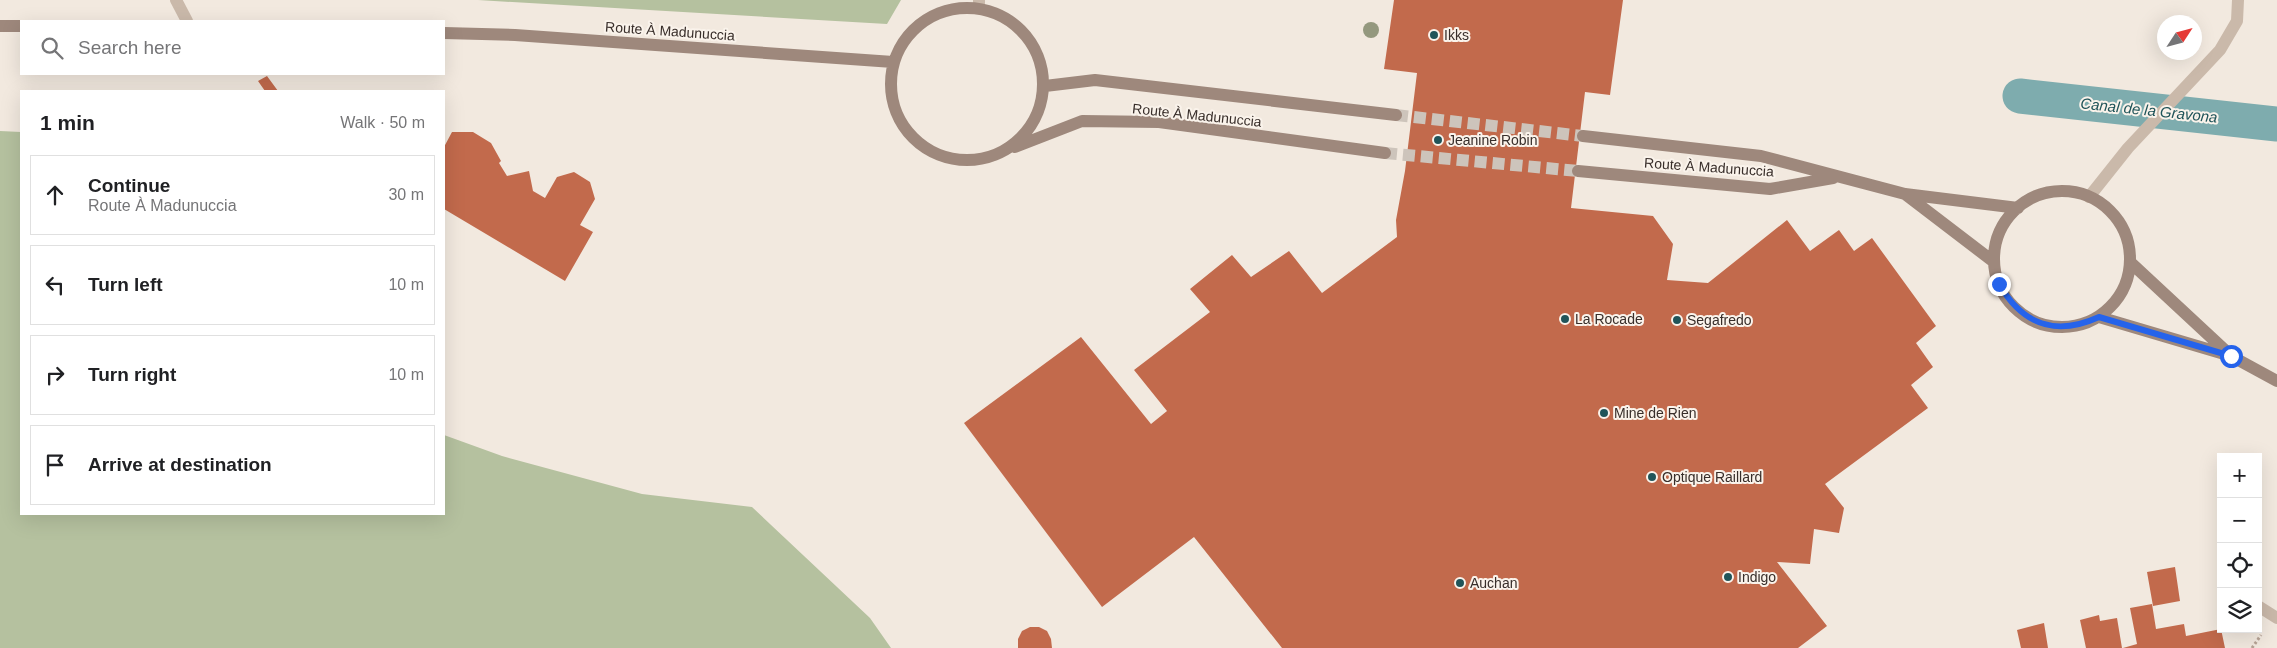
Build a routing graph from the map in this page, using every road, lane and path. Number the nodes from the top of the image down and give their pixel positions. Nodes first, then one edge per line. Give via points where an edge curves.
1 (176, 0) edge
2 (2238, 0) edge
3 (979, 3) edge
4 (186, 20) edge
5 (0, 26) edge
6 (20, 26) edge
7 (445, 33) edge
8 (893, 62) junction
9 (1045, 86) junction
10 (1396, 115) tunnel mouth
11 (1583, 136) tunnel mouth
12 (1010, 148) junction
13 (1385, 153) tunnel mouth
14 (1578, 171) tunnel mouth
15 (1838, 177) junction
16 (1905, 194) junction
17 (2089, 197) junction
18 (2018, 208) junction
19 (1994, 262) junction
20 (2130, 262) junction
21 (2099, 317) junction
22 (2231, 356) junction
23 (2277, 381) edge
24 (2262, 609) edge
25 (2277, 618) edge

1 - 4 street
2 - 17 street via 2237,21 2220,50 2128,148
3 - 8 main road via 942,10 911,30
3 - 9 main road via 1014,21 1037,50
5 - 6 main road
7 - 8 main road, Route À Madunuccia via 525,35
8 - 12 main road via 891,94 902,124 923,147 951,159 982,160
9 - 10 main road, Route À Madunuccia via 1095,80
9 - 12 main road via 1035,122
11 - 15 main road, Route À Madunuccia via 1761,156
12 - 13 main road, Route À Madunuccia via 1082,121 1092,121 1159,122
14 - 15 main road, Route À Madunuccia via 1770,189
15 - 16 main road, Route À Madunuccia
16 - 18 main road, Route À Madunuccia
16 - 19 main road, Route À Madunuccia
17 - 18 main road via 2071,192 2052,192 2034,197
17 - 20 main road via 2120,223 2128,242
18 - 19 main road via 2005,223 1996,242
19 - 21 main road via 1999,284 2010,303 2026,317 2046,326 2064,328
20 - 21 main road via 2126,284 2115,303
20 - 22 main road
21 - 22 main road
22 - 23 main road
24 - 25 street

